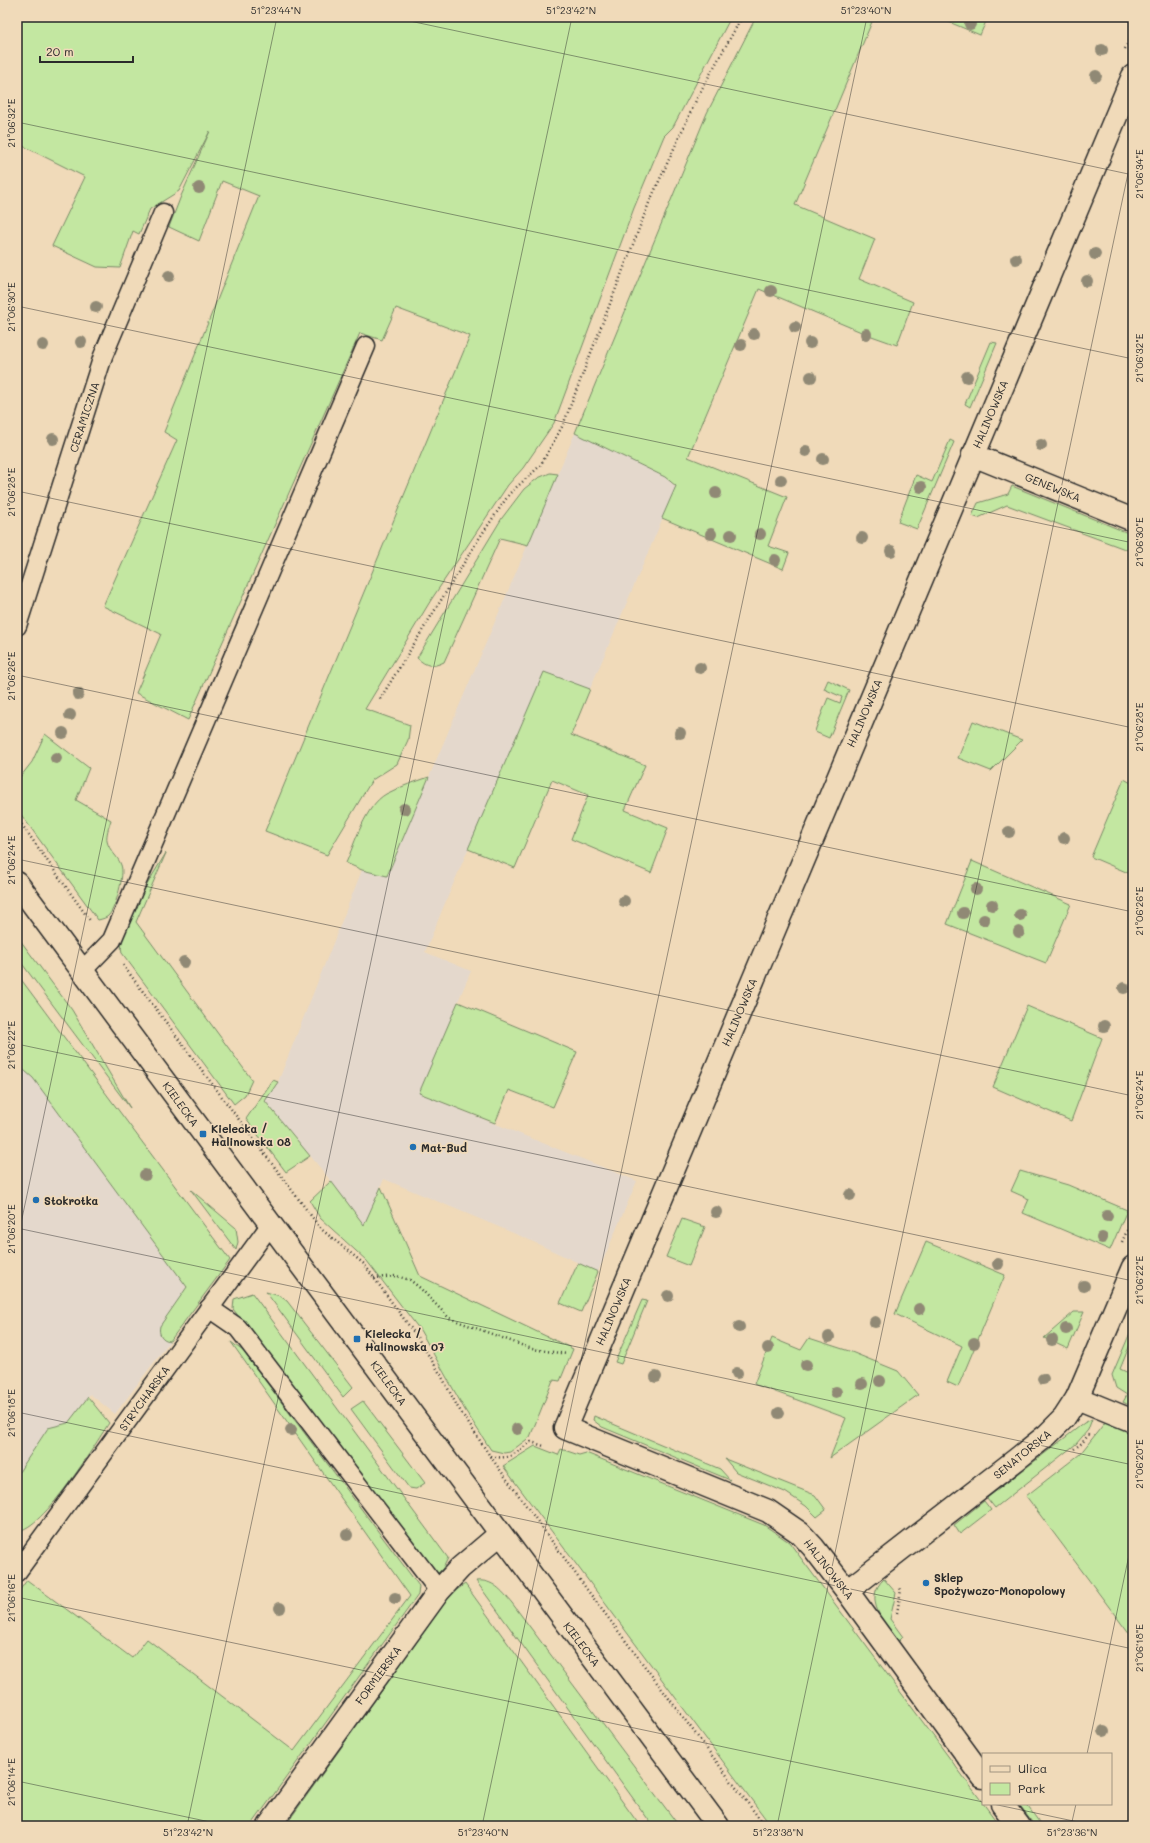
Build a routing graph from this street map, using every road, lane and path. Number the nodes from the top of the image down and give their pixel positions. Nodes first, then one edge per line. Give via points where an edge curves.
1 (742, 17) edge
2 (1133, 76) edge
3 (163, 213) dead end
4 (366, 346) dead end
5 (973, 455) junction
6 (1133, 520) edge
7 (17, 626) edge
8 (380, 699) dead end
9 (17, 818) edge
10 (17, 883) edge
11 (108, 945) junction
12 (82, 971) junction
13 (1133, 1217) edge
14 (271, 1224) junction
15 (1121, 1246) dead end
16 (1133, 1267) edge
17 (374, 1278) junction
18 (209, 1308) junction
19 (568, 1354) dead end
20 (1077, 1398) junction
21 (1133, 1421) edge
22 (500, 1534) junction
23 (17, 1572) edge
24 (439, 1591) junction
25 (847, 1591) junction
26 (982, 1776) edge
27 (1003, 1805) edge
28 (268, 1826) edge
29 (718, 1826) edge
30 (765, 1826) edge
31 (1019, 1826) edge

1 - 8 path via 699,94 648,203 563,425 540,466 510,493 480,537
2 - 5 street, HALINOWSKA
3 - 7 lane, CERAMICZNA via 103,356
4 - 11 lane
5 - 6 street, GENEWSKA
5 - 25 street, HALINOWSKA via 565,1428 768,1511 800,1533
9 - 11 path
10 - 12 street, KIELECKA
11 - 12 lane
11 - 17 path via 321,1229 364,1264
12 - 14 street, KIELECKA
13 - 15 path
14 - 18 lane, STRYCHARSKA
14 - 22 street, KIELECKA
16 - 20 street, SENATORSKA
17 - 19 path via 396,1276 410,1280 449,1318 532,1349
17 - 30 path via 415,1334 490,1456
18 - 23 lane, STRYCHARSKA
18 - 24 lane via 238,1328
20 - 21 street
20 - 25 street, SENATORSKA via 1064,1418 1047,1435
22 - 24 street, FORMIERSKA via 460,1568
22 - 29 street, KIELECKA
24 - 28 street, FORMIERSKA
25 - 26 street, HALINOWSKA
27 - 31 street

